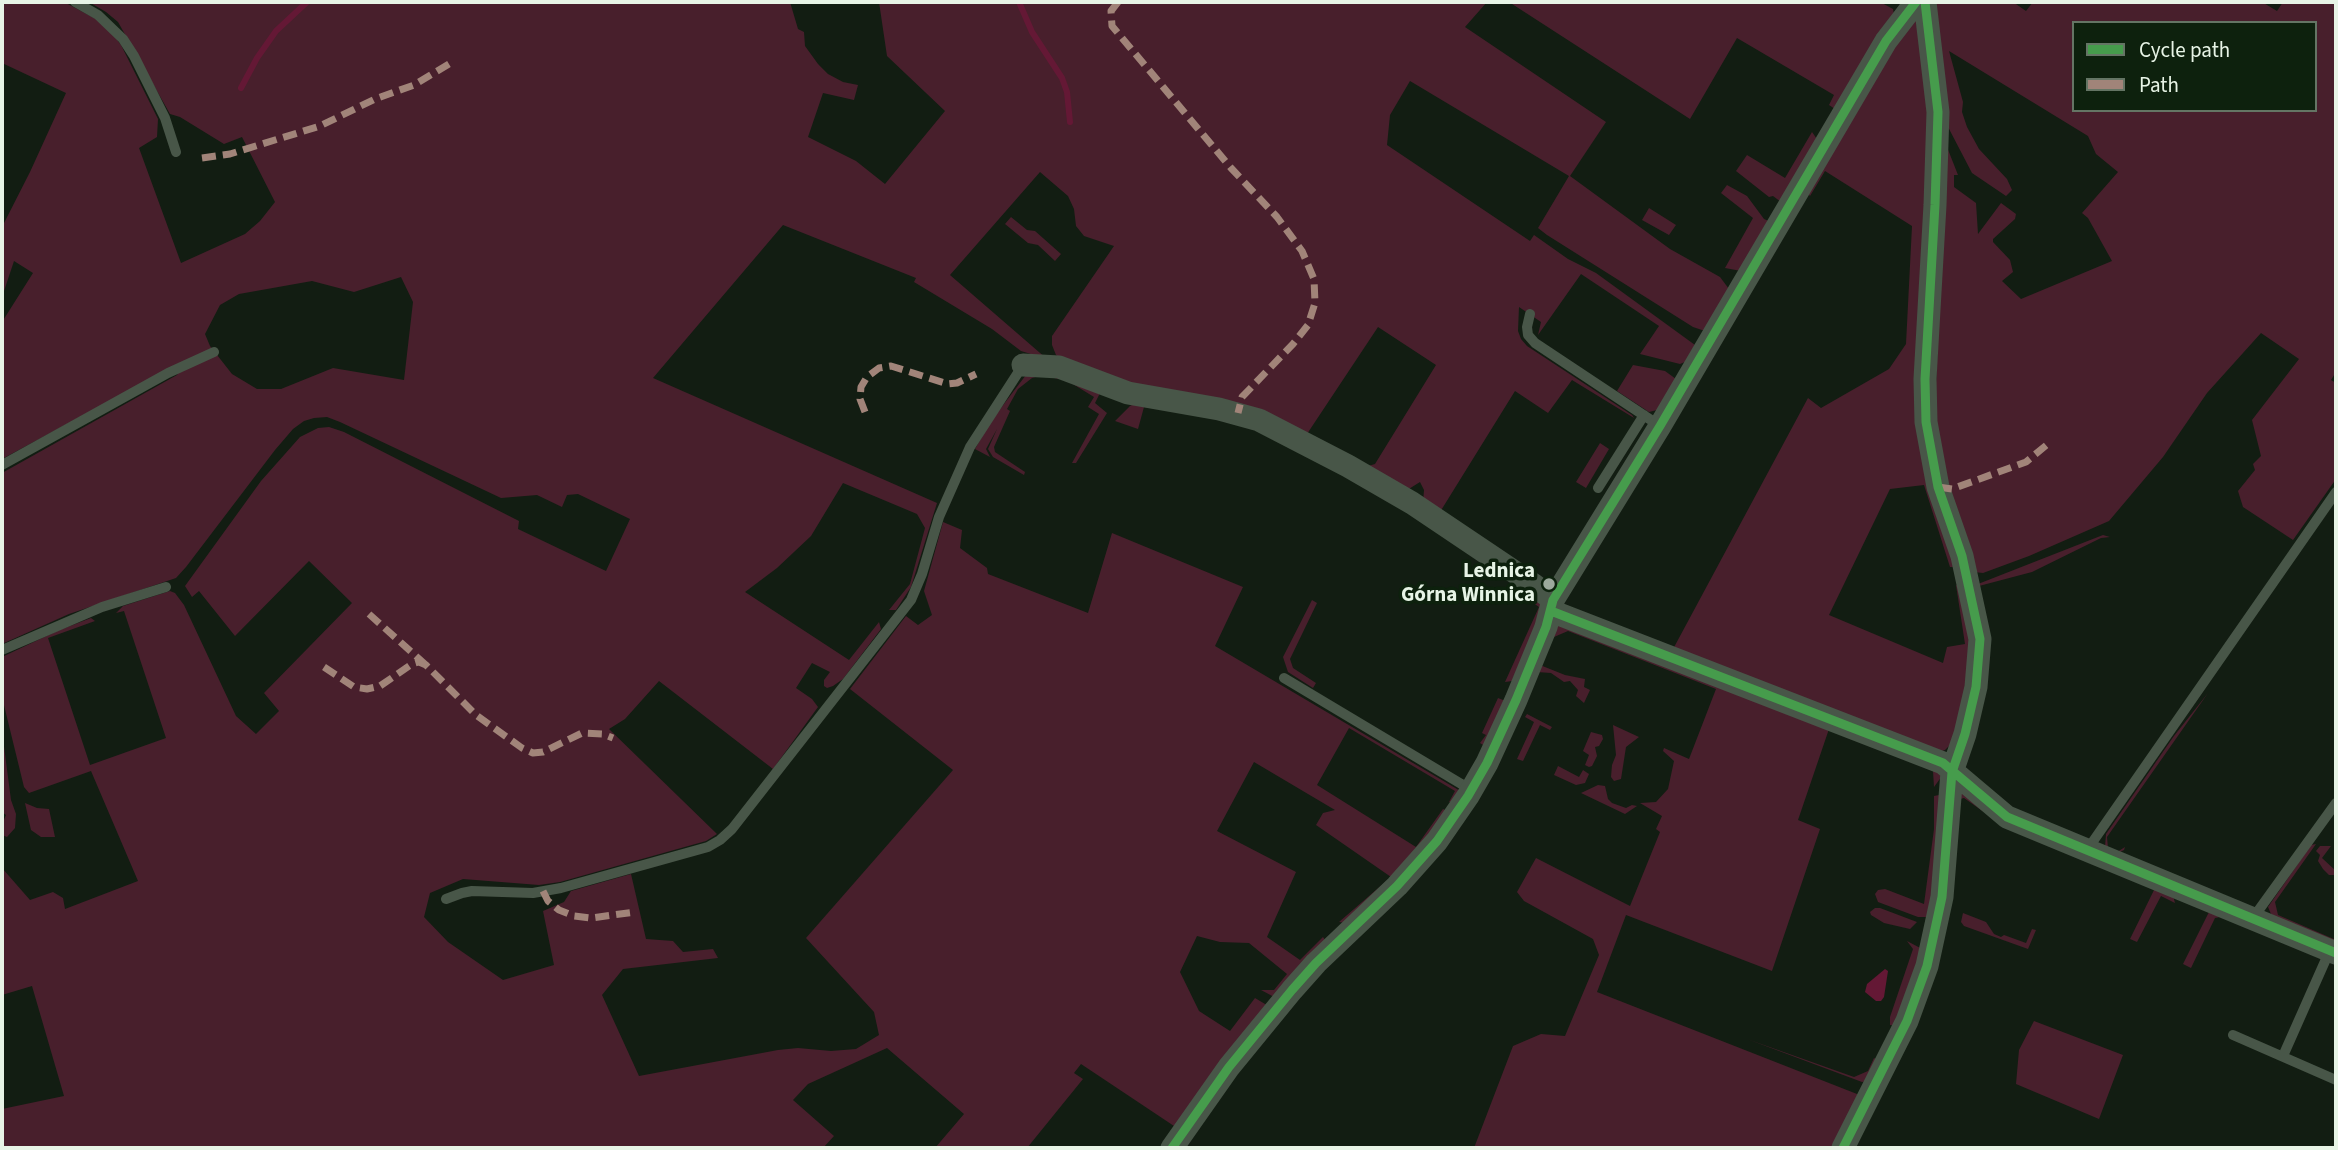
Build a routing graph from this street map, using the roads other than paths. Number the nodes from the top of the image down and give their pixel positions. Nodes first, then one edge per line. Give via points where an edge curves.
1 (75, 2) edge
2 (1913, 5) edge
3 (176, 152) dead end
4 (1530, 314) dead end
5 (215, 352) dead end
6 (1023, 365) joint
7 (1652, 421) junction
8 (1626, 462) junction
9 (2, 466) edge
10 (1598, 488) dead end
11 (2336, 492) edge
12 (166, 587) dead end
13 (1552, 606) junction
14 (2, 650) edge
15 (1284, 678) dead end
16 (1952, 772) junction
17 (1475, 784) junction
18 (2336, 803) edge
19 (2087, 850) junction
20 (446, 899) dead end
21 (2253, 918) junction
22 (2333, 951) edge
23 (2233, 1035) dead end
24 (2283, 1056) junction
25 (2336, 1080) edge
26 (1172, 1148) edge
27 (1843, 1148) edge

1 - 3 lane via 112,27 128,48 165,118
2 - 7 street via 1873,62
2 - 16 street via 1938,112 1926,422 1938,487 1962,556 1980,639 1976,687
4 - 7 lane via 1528,335 1535,343
5 - 9 lane via 168,373
6 - 13 street via 1059,367 1128,393 1259,420 1412,503 1529,582
6 - 20 lane via 964,459 911,600 726,835 708,847 561,888 533,893 472,891
7 - 8 street
8 - 10 lane
8 - 13 street
11 - 19 lane
12 - 14 lane via 81,615
13 - 16 street via 1943,763
13 - 17 street via 1516,701
15 - 17 lane via 1463,785
16 - 19 street via 2007,817
16 - 27 street via 1942,897 1927,966 1907,1021
17 - 26 street via 1437,841 1292,990 1229,1067
18 - 21 lane
19 - 21 street
21 - 22 street
22 - 24 lane
23 - 24 lane
24 - 25 lane

